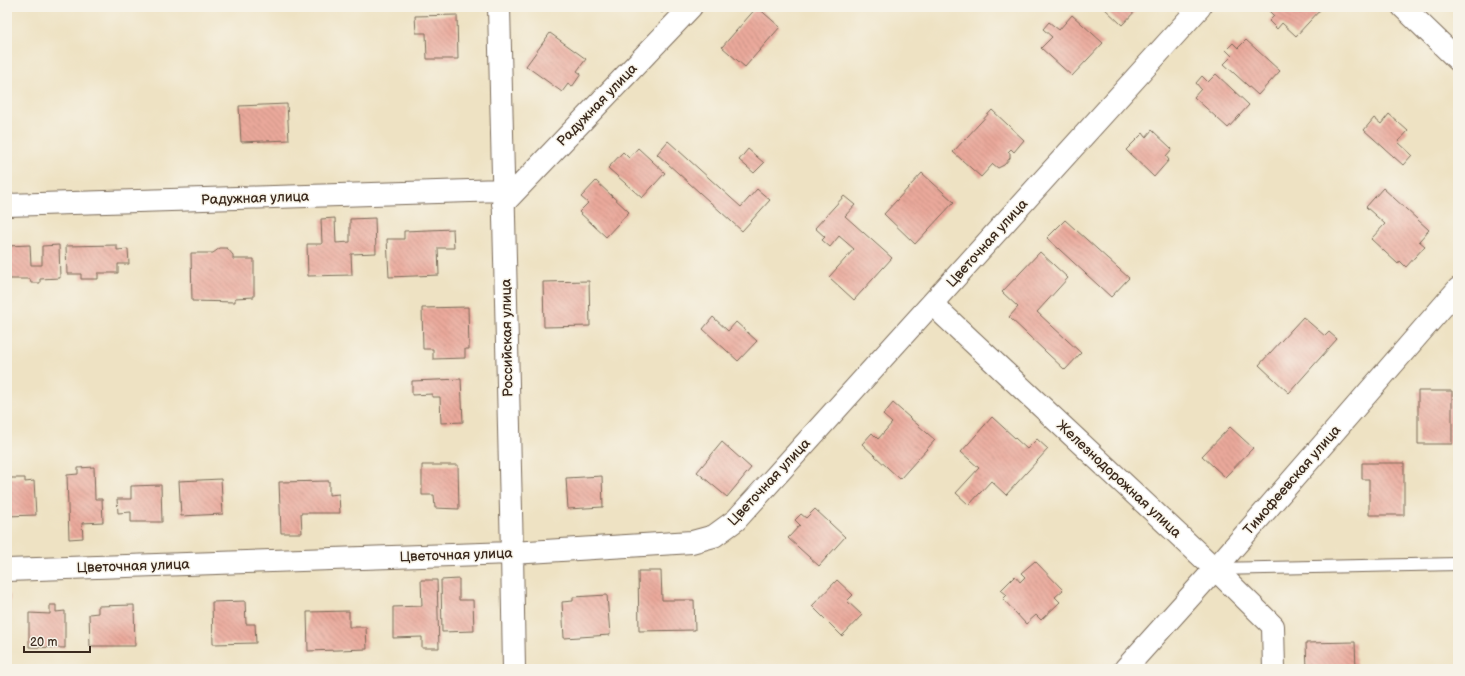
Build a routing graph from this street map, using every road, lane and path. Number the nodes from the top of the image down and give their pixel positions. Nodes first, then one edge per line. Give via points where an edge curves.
1 (498, 7) edge
2 (691, 7) edge
3 (1200, 7) edge
4 (1403, 7) edge
5 (1458, 60) edge
6 (503, 197) junction
7 (7, 205) edge
8 (1458, 289) edge
9 (932, 304) junction
10 (512, 553) junction
11 (1458, 564) edge
12 (1215, 569) junction
13 (7, 570) edge
14 (514, 669) edge
15 (1125, 669) edge
16 (1274, 669) edge

1 - 6 street, Российская улица
2 - 6 street, Радужная улица
3 - 9 street, Цветочная улица
4 - 5 street
6 - 7 street, Радужная улица
6 - 10 street, Российская улица
8 - 12 street, Тимофеевская улица
9 - 10 street, Цветочная улица via 736,520 714,536 692,542
9 - 12 street, Железнодорожная улица
10 - 13 street, Цветочная улица
10 - 14 street, Российская улица
11 - 12 lane
12 - 15 street, Тимофеевская улица
12 - 16 street, Железнодорожная улица via 1273,626

